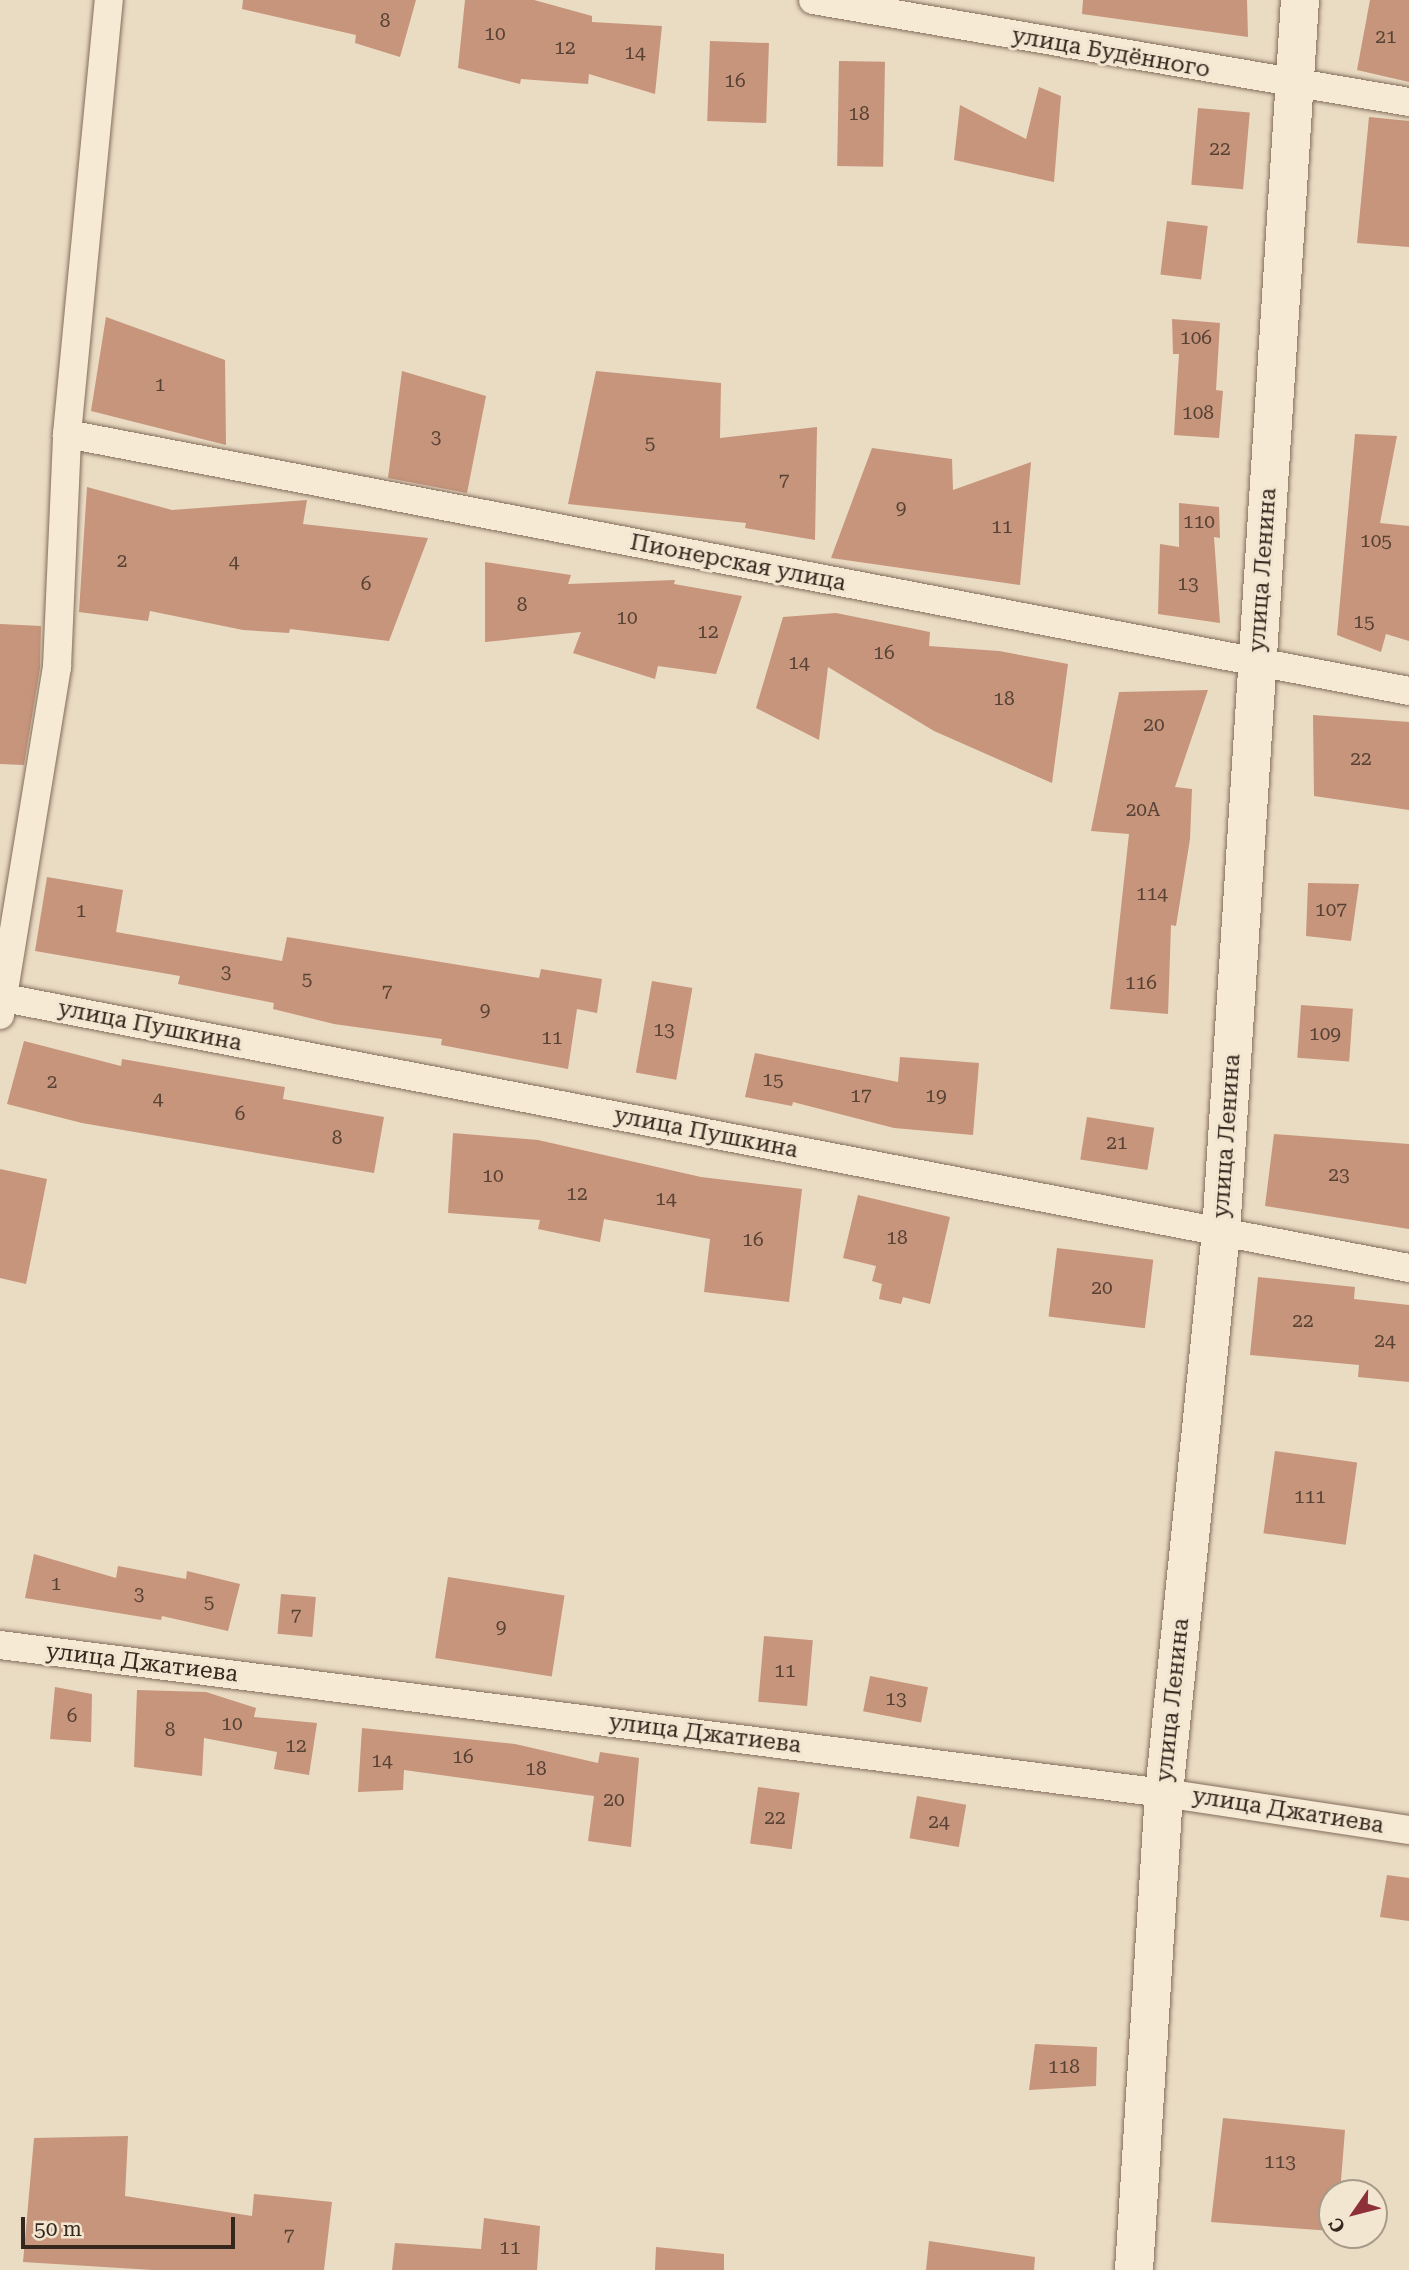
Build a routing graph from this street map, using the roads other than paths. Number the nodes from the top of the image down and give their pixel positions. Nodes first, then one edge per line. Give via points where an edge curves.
1 (109, 0) edge
2 (813, 0) edge
3 (1300, 0) edge
4 (1295, 85) junction
5 (1409, 102) edge
6 (67, 435) junction
7 (1257, 663) junction
8 (1409, 691) edge
9 (2, 1006) edge
10 (1221, 1232) junction
11 (1409, 1268) edge
12 (0, 1645) edge
13 (1164, 1793) junction
14 (1409, 1830) edge
15 (1134, 2270) edge

1 - 6 street
2 - 4 street, улица Будённого
3 - 4 street, улица Ленина
4 - 5 street, улица Будённого
4 - 7 street, улица Ленина
6 - 7 street, Пионерская улица
6 - 9 street via 57,667
7 - 8 street, Пионерская улица
7 - 10 street, улица Ленина
9 - 10 street, улица Пушкина
10 - 11 street, улица Пушкина
10 - 13 street, улица Ленина
12 - 13 street, улица Джатиева
13 - 14 street, улица Джатиева
13 - 15 street, улица Ленина

